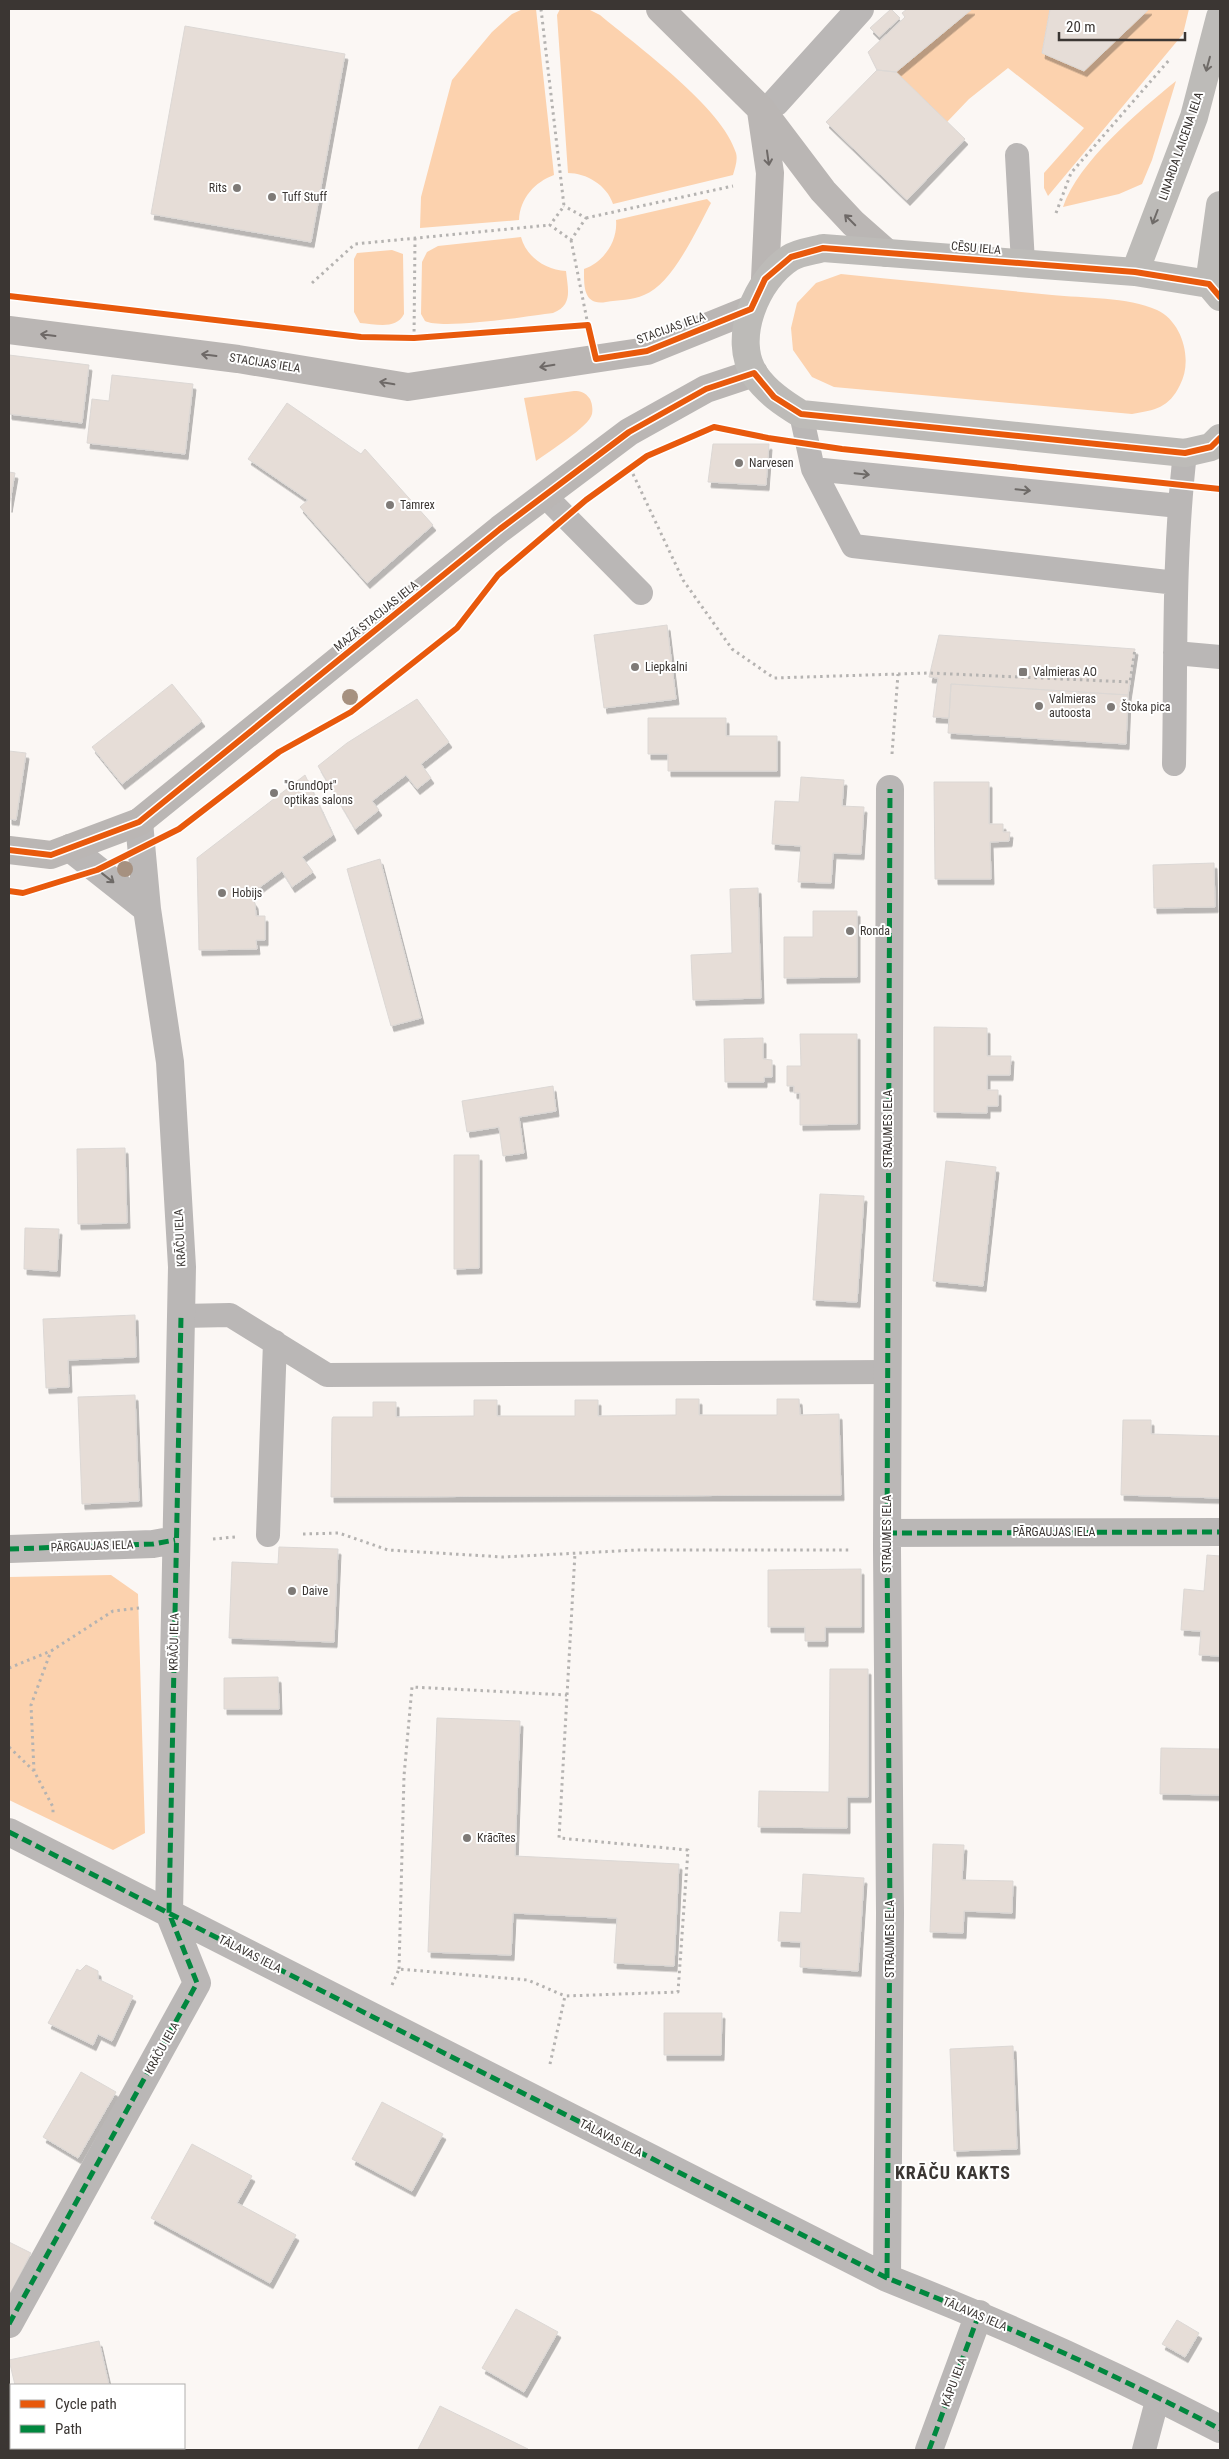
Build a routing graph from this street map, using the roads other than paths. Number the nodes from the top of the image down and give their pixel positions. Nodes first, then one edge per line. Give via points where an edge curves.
1 (660, 9) edge
2 (860, 9) edge
3 (1220, 17) edge
4 (769, 106) junction
5 (1017, 155) dead end
6 (1220, 205) edge
7 (886, 252) junction
8 (1023, 263) junction
9 (1135, 272) junction
10 (765, 279) junction
11 (1215, 290) edge
12 (751, 309) junction
13 (9, 330) edge
14 (754, 373) junction
15 (801, 414) junction
16 (1220, 438) edge
17 (1185, 453) junction
18 (813, 469) junction
19 (544, 496) junction
20 (1179, 506) junction
21 (1176, 583) junction
22 (641, 593) dead end
23 (1175, 653) junction
24 (1220, 657) edge
25 (1174, 764) dead end
26 (890, 789) road end
27 (139, 822) junction
28 (70, 848) junction
29 (9, 850) edge
30 (147, 909) junction
31 (181, 1316) junction
32 (274, 1342) junction
33 (887, 1372) junction
34 (1220, 1532) edge
35 (268, 1535) road end
36 (175, 1540) junction
37 (887, 1541) junction
38 (9, 1549) edge
39 (9, 1832) edge
40 (169, 1913) junction
41 (887, 2278) junction
42 (978, 2314) junction
43 (9, 2324) edge
44 (1158, 2397) junction
45 (1220, 2429) edge
46 (929, 2450) edge
47 (1144, 2450) edge

1 - 4 main road
2 - 4 street
3 -> 9 main road, LINARDA LAICENA IELA via 1194,117
7 -> 4 main road via 852,223 823,191
4 -> 10 main road, CĒSU IELA via 770,173
5 - 8 lane
6 - 11 main road
7 - 8 main road, CĒSU IELA
7 - 10 main road, CĒSU IELA via 823,248 791,257
8 - 9 main road, CĒSU IELA
9 - 11 main road, CĒSU IELA
10 - 12 main road, CĒSU IELA
12 -> 13 main road, STACIJAS IELA via 647,351 408,387 238,359
12 - 14 main road, CĒSU IELA via 745,345
14 - 15 main road, CĒSU IELA via 774,397
14 - 19 main road, MAZĀ STACIJAS IELA via 706,390 629,432
15 - 17 main road, CĒSU IELA
15 - 18 lane
16 - 17 main road, CĒSU IELA via 1212,447
17 - 20 lane
18 -> 20 lane
18 - 21 lane via 853,546
19 - 22 lane
19 - 27 main road, MAZĀ STACIJAS IELA
20 - 21 lane
21 - 23 lane
23 - 24 lane
23 - 25 lane
26 - 33 street, STRAUMES IELA
27 - 28 main road, MAZĀ STACIJAS IELA
27 - 30 street, KRĀČU IELA
28 - 29 main road, MAZĀ STACIJAS IELA via 51,855
28 -> 30 street
30 - 31 street, KRĀČU IELA via 170,1062 182,1267
31 - 32 lane via 230,1315
31 - 36 street, KRĀČU IELA
32 - 33 lane via 327,1375
32 - 35 lane
33 - 37 street, STRAUMES IELA
34 - 37 street, PĀRGAUJAS IELA
36 - 38 street, PĀRGAUJAS IELA via 153,1544
36 - 40 street, KRĀČU IELA
37 - 41 street, STRAUMES IELA via 890,1913
39 - 40 street, TĀLAVAS IELA
40 - 41 street, TĀLAVAS IELA
40 - 43 street, KRĀČU IELA via 197,1983
41 - 42 street, TĀLAVAS IELA
42 - 44 street, TĀLAVAS IELA
42 - 46 street, KĀPU IELA
44 - 45 street, TĀLAVAS IELA
44 - 47 lane

